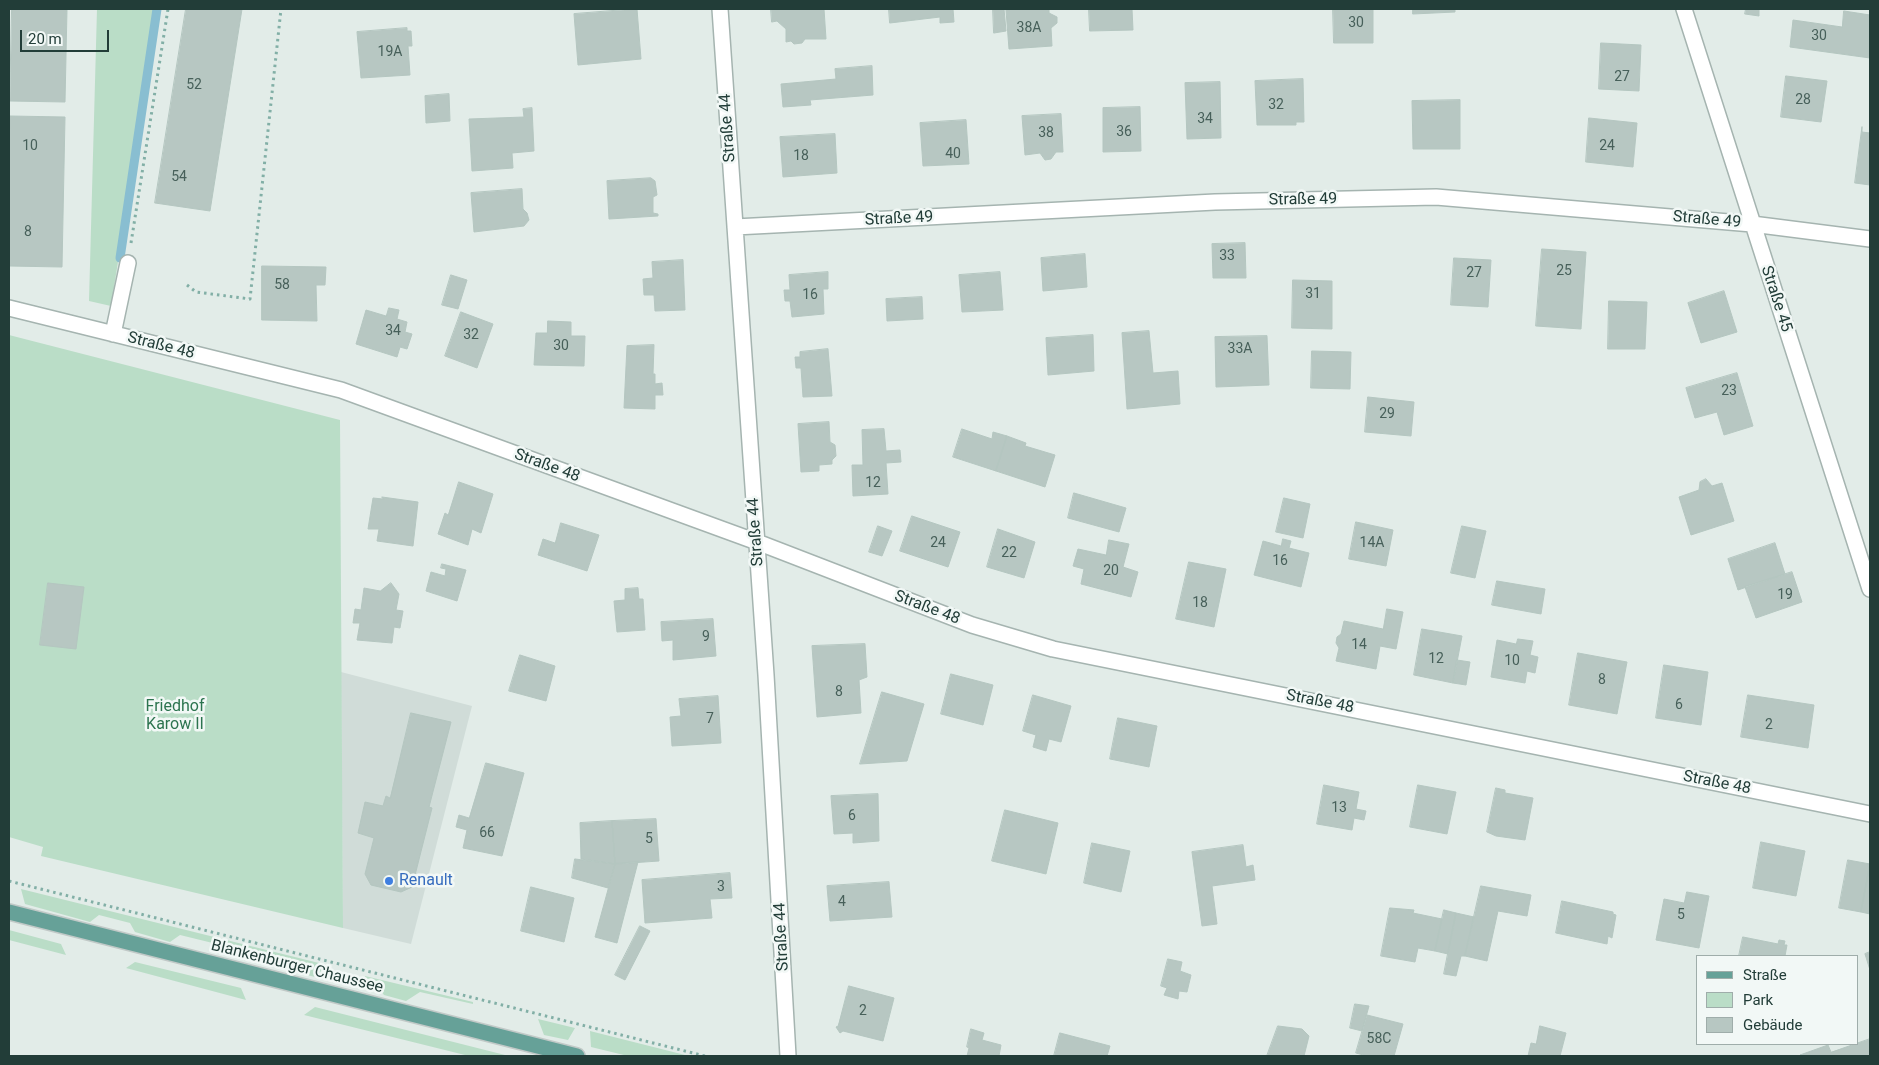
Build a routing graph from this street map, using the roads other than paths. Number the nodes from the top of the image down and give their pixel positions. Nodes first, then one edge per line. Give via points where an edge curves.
1 (720, 9) edge
2 (1684, 9) edge
3 (1752, 224) junction
4 (734, 227) junction
5 (1870, 239) edge
6 (128, 263) road end
7 (9, 308) edge
8 (113, 334) junction
9 (757, 542) junction
10 (1870, 589) edge
11 (1870, 814) edge
12 (9, 912) edge
13 (577, 1056) edge
14 (788, 1056) edge

1 - 4 street, Straße 44
2 - 3 street, Straße 45
3 - 4 street, Straße 49 via 1436,198 1215,202
3 - 5 street, Straße 49
3 - 10 street, Straße 45
4 - 9 street, Straße 44
6 - 8 street
7 - 8 street, Straße 48
8 - 9 street, Straße 48 via 340,390
9 - 11 street, Straße 48 via 972,625 1054,648
9 - 14 street, Straße 44
12 - 13 main road, Blankenburger Chaussee

